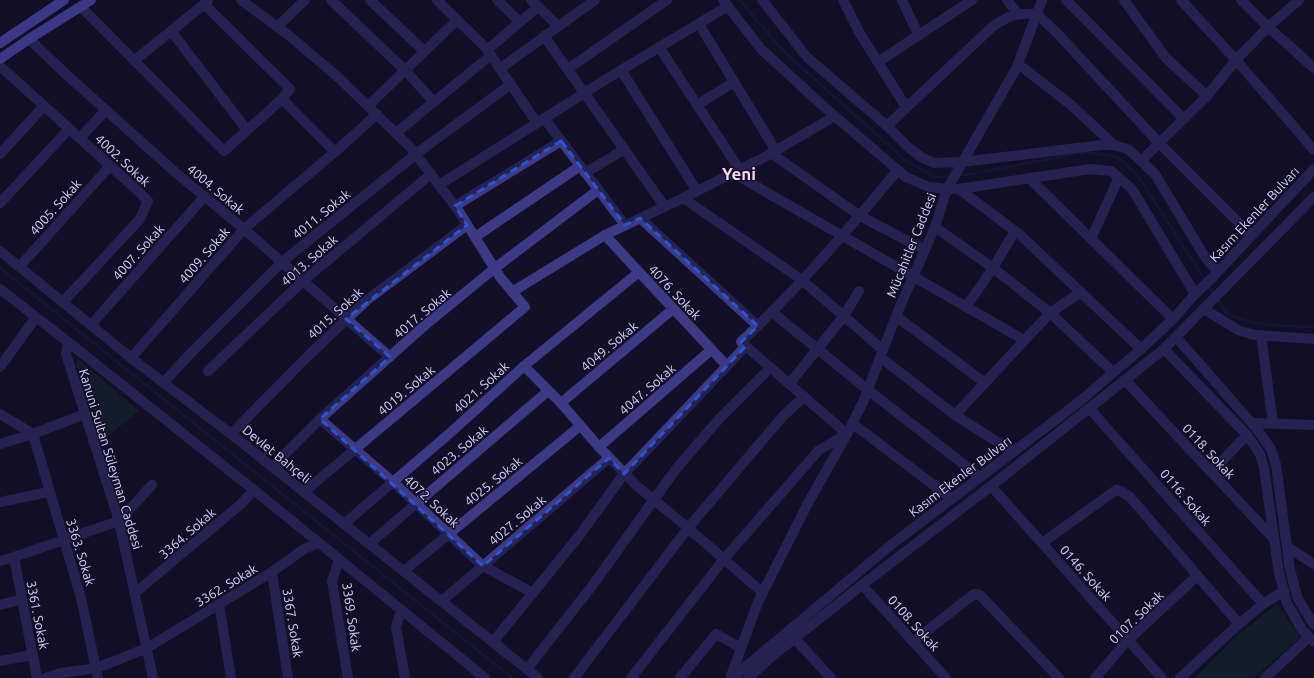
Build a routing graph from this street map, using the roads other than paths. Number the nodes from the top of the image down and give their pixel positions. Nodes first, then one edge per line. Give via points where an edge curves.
1 (64, 0) edge
2 (91, 0) edge
3 (241, 0) edge
4 (331, 0) edge
5 (370, 0) edge
6 (437, 0) edge
7 (497, 0) edge
8 (595, 0) edge
9 (667, 0) edge
10 (762, 0) edge
11 (843, 0) edge
12 (902, 0) edge
13 (972, 0) edge
14 (1007, 0) edge
15 (1042, 0) edge
16 (1066, 0) edge
17 (1124, 0) edge
18 (1181, 0) edge
19 (1240, 0) edge
20 (1299, 0) edge
21 (207, 2) edge
22 (300, 2) edge
23 (535, 3) edge
24 (726, 3) edge
25 (81, 7) junction
26 (1018, 14) junction
27 (1037, 14) junction
28 (457, 20) junction
29 (520, 22) junction
30 (699, 24) junction
31 (558, 26) junction
32 (277, 27) junction
33 (1268, 27) junction
34 (171, 32) junction
35 (544, 36) junction
36 (919, 36) junction
37 (29, 39) junction
38 (0, 44) edge
39 (659, 47) junction
40 (424, 52) junction
41 (489, 52) junction
42 (0, 58) edge
43 (1236, 60) junction
44 (134, 61) junction
45 (878, 62) junction
46 (1312, 63) edge
47 (1018, 64) junction
48 (0, 66) edge
49 (500, 68) junction
50 (568, 69) junction
51 (405, 70) junction
52 (621, 70) junction
53 (734, 82) junction
54 (511, 84) junction
55 (585, 92) junction
56 (1207, 96) junction
57 (282, 99) junction
58 (434, 102) junction
59 (697, 105) junction
60 (44, 106) junction
61 (368, 106) junction
62 (906, 107) junction
63 (106, 110) junction
64 (377, 114) junction
65 (835, 116) junction
66 (1184, 119) junction
67 (540, 121) junction
68 (887, 126) junction
69 (70, 129) junction
70 (247, 130) junction
71 (396, 133) junction
72 (80, 138) junction
73 (560, 140) junction
74 (1159, 143) junction
75 (1114, 145) junction
76 (625, 149) junction
77 (1314, 150) edge
78 (335, 152) junction
79 (774, 152) junction
80 (0, 154) edge
81 (416, 154) junction
82 (1141, 161) junction
83 (962, 162) junction
84 (110, 166) junction
85 (1314, 169) edge
86 (583, 170) junction
87 (898, 170) junction
88 (736, 172) junction
89 (431, 174) junction
90 (1119, 177) junction
91 (1029, 178) junction
92 (439, 185) junction
93 (947, 189) junction
94 (959, 189) junction
95 (598, 190) junction
96 (697, 191) junction
97 (204, 197) junction
98 (1314, 197) edge
99 (683, 198) junction
100 (0, 202) edge
101 (455, 206) junction
102 (665, 207) junction
103 (860, 216) junction
104 (640, 218) junction
105 (467, 225) junction
106 (625, 225) junction
107 (935, 227) junction
108 (244, 229) junction
109 (1015, 231) junction
110 (605, 234) junction
111 (1251, 235) junction
112 (842, 236) junction
113 (475, 237) junction
114 (1091, 240) junction
115 (0, 250) edge
116 (925, 250) junction
117 (282, 262) junction
118 (20, 266) junction
119 (495, 268) junction
120 (993, 268) junction
121 (639, 272) junction
122 (1215, 275) junction
123 (913, 276) junction
124 (802, 280) junction
125 (304, 281) junction
126 (0, 289) edge
127 (859, 291) dead end
128 (1198, 291) junction
129 (512, 292) junction
130 (1080, 292) junction
131 (63, 302) junction
132 (966, 307) junction
133 (1206, 307) junction
134 (673, 309) junction
135 (772, 312) junction
136 (1050, 312) junction
137 (844, 316) junction
138 (896, 316) junction
139 (36, 317) junction
140 (346, 319) junction
141 (1172, 319) junction
142 (91, 325) junction
143 (758, 326) junction
144 (1261, 335) junction
145 (1176, 337) junction
146 (1314, 339) edge
147 (1024, 340) junction
148 (68, 342) junction
149 (745, 347) junction
150 (817, 348) junction
151 (1141, 348) junction
152 (1164, 349) junction
153 (711, 350) junction
154 (882, 354) junction
155 (390, 357) junction
156 (131, 358) junction
157 (1, 365) edge
158 (524, 366) junction
159 (727, 366) junction
160 (770, 368) junction
161 (208, 371) dead end
162 (1113, 372) junction
163 (1125, 380) junction
164 (164, 382) junction
165 (985, 383) junction
166 (788, 384) junction
167 (868, 390) junction
168 (548, 391) junction
169 (804, 397) junction
170 (561, 403) junction
171 (1089, 408) junction
172 (0, 414) edge
173 (85, 414) junction
174 (955, 415) junction
175 (320, 419) junction
176 (852, 423) junction
177 (1252, 423) junction
178 (1273, 423) junction
179 (1314, 425) edge
180 (580, 426) junction
181 (33, 434) junction
182 (231, 434) junction
183 (847, 434) junction
184 (1247, 435) junction
185 (0, 444) edge
186 (599, 447) junction
187 (355, 450) junction
188 (1013, 452) junction
189 (609, 458) junction
190 (272, 467) junction
191 (1211, 472) junction
192 (624, 474) junction
193 (980, 478) junction
194 (393, 482) junction
195 (152, 485) dead end
196 (991, 486) junction
197 (254, 490) junction
198 (49, 492) junction
199 (304, 492) junction
200 (952, 499) junction
201 (654, 500) junction
202 (0, 502) edge
203 (416, 504) junction
204 (119, 521) junction
205 (344, 524) junction
206 (688, 528) junction
207 (448, 534) junction
208 (1274, 539) junction
209 (64, 541) junction
210 (318, 543) junction
211 (1042, 543) junction
212 (369, 544) junction
213 (1287, 547) junction
214 (14, 557) junction
215 (724, 559) junction
216 (339, 560) junction
217 (0, 561) edge
218 (1314, 564) edge
219 (483, 566) junction
220 (404, 571) junction
221 (272, 572) junction
222 (1198, 576) junction
223 (862, 585) junction
224 (1284, 591) junction
225 (135, 593) junction
226 (533, 593) junction
227 (763, 593) junction
228 (22, 599) junction
229 (442, 601) junction
230 (219, 604) junction
231 (1263, 604) junction
232 (0, 605) edge
233 (401, 610) junction
234 (1240, 624) junction
235 (1314, 625) edge
236 (794, 639) junction
237 (1128, 640) junction
238 (1312, 640) edge
239 (914, 641) junction
240 (493, 642) junction
241 (147, 648) junction
242 (741, 648) junction
243 (32, 654) junction
244 (0, 661) edge
245 (527, 669) junction
246 (98, 673) edge
247 (481, 677) edge
248 (38, 678) edge
249 (45, 678) edge
250 (153, 678) edge
251 (231, 678) edge
252 (288, 678) edge
253 (348, 678) edge
254 (405, 678) edge
255 (538, 678) edge
256 (574, 678) edge
257 (631, 678) edge
258 (680, 678) edge
259 (731, 678) edge
260 (748, 678) edge
261 (830, 678) edge
262 (946, 678) edge
263 (1059, 678) edge
264 (1095, 678) edge
265 (1162, 678) edge
266 (1180, 678) edge
267 (1264, 678) edge

1 - 38 main road
2 - 25 main road
3 - 32 street
4 - 51 street
5 - 40 street
6 - 28 street
7 - 29 street
8 - 31 street
9 - 50 street
10 - 68 street via 808,56
11 - 45 street
12 - 36 street
13 - 36 street
14 - 26 street
15 - 27 street, Mücahitler Caddesi
16 - 66 street
17 - 56 street via 1166,58
18 - 43 street
19 - 33 street
20 - 33 street
21 - 34 street
21 - 57 street via 290,89
22 - 32 street
23 - 29 street
23 - 31 street
24 - 30 street
24 - 65 street via 761,49
25 - 37 main road
25 - 44 street
26 - 27 street
26 - 62 street via 1001,20 992,27
27 - 47 street, Mücahitler Caddesi
27 - 74 street
28 - 40 street
28 - 41 street
29 - 41 street
30 - 39 street
30 - 53 street
31 - 35 street
32 - 61 street via 340,79
33 - 43 street
33 - 46 street
34 - 44 street
34 - 70 street
35 - 49 street
35 - 50 street
36 - 45 street
37 - 42 main road
37 - 63 street, 4004. Sokak
39 - 52 street
39 - 59 street
40 - 51 street
41 - 49 street
41 - 58 street
43 - 56 street
43 - 77 street
44 - 70 street via 224,151
45 - 62 street
47 - 75 street via 1070,104
47 - 83 street, Mücahitler Caddesi
48 - 60 street, 4002. Sokak
49 - 54 street
50 - 55 street
51 - 58 street
51 - 61 street
52 - 55 street
52 - 96 street
53 - 59 street
53 - 79 street
54 - 67 street
54 - 81 street, 4011. Sokak
55 - 67 street
55 - 76 street
56 - 66 street
57 - 70 street
57 - 78 street
58 - 71 street
59 - 88 street
60 - 69 street, 4002. Sokak
60 - 80 street
61 - 64 street
62 - 68 street
63 - 72 street
63 - 97 street, 4004. Sokak
64 - 71 street
64 - 78 street, 4009. Sokak
65 - 79 street
65 - 87 street
66 - 74 street
67 - 73 street
67 - 92 street
68 - 83 street via 921,157 934,163
69 - 72 street, 4002. Sokak
69 - 100 street
71 - 81 street
72 - 84 street, 4002. Sokak
73 - 86 street
73 - 101 street
74 - 82 street
74 - 111 street
75 - 82 street via 1128,149
75 - 83 street
76 - 86 street
76 - 102 street
78 - 108 street, 4009. Sokak
79 - 88 street
79 - 103 street
81 - 89 street
81 - 117 street, 4011. Sokak
82 - 122 street via 1155,174
83 - 93 street, Mücahitler Caddesi
84 - 118 street, 4005. Sokak
84 - 131 street, 4002. Sokak via 148,201 145,211
85 - 111 street, Kasım Ekenler Bulvarı
86 - 95 street
86 - 113 street
87 - 93 street via 906,177 929,187
87 - 103 street
88 - 96 street
88 - 112 street
89 - 92 street
89 - 125 street, 4013. Sokak
90 - 91 street via 1111,171 1090,169
90 - 114 street
90 - 128 street via 1132,189
91 - 94 street
91 - 114 street
92 - 101 street
93 - 94 street
93 - 107 street, Mücahitler Caddesi
94 - 109 street
95 - 106 street
95 - 119 street, 4017. Sokak
96 - 99 street
97 - 108 street, 4004. Sokak
97 - 142 street, 4007. Sokak
98 - 133 street, Kasım Ekenler Bulvarı
99 - 102 street
99 - 124 street
101 - 105 street
102 - 104 street
103 - 112 street
103 - 116 street
104 - 106 street
104 - 143 street
105 - 113 street
105 - 140 street, 4015. Sokak via 367,300
106 - 110 street
107 - 116 street, Mücahitler Caddesi
107 - 120 street
108 - 117 street, 4004. Sokak
108 - 156 street, 4009. Sokak
109 - 120 street
109 - 130 street
110 - 121 street, 4076. Sokak
110 - 129 street
111 - 122 street, Kasım Ekenler Bulvarı
112 - 123 street
112 - 124 street
113 - 119 street
114 - 141 street
115 - 118 street, Devlet Bahçeli
116 - 123 street, Mücahitler Caddesi
117 - 125 street, 4004. Sokak
117 - 164 street, 4011. Sokak
118 - 131 street, Devlet Bahçeli
119 - 129 street
119 - 155 street, 4017. Sokak
120 - 132 street
120 - 136 street
121 - 134 street, 4076. Sokak
121 - 158 street, 4021. Sokak
122 - 128 street, Kasım Ekenler Bulvarı
123 - 132 street
123 - 138 street, Mücahitler Caddesi
124 - 135 street
124 - 137 street
125 - 140 street, 4004. Sokak
125 - 161 street, 4013. Sokak
126 - 139 street
127 - 137 street
128 - 141 street, Kasım Ekenler Bulvarı
129 - 187 street, 4019. Sokak via 524,307
130 - 136 street
130 - 151 street
131 - 142 street, Devlet Bahçeli
132 - 147 street
133 - 144 street via 1238,330
133 - 145 street, Kasım Ekenler Bulvarı
134 - 153 street, 4076. Sokak
134 - 170 street, 4049. Sokak
135 - 143 street
135 - 150 street
136 - 147 street
136 - 162 street
137 - 150 street
137 - 154 street
138 - 154 street, Mücahitler Caddesi
138 - 165 street
139 - 148 street
139 - 157 street
140 - 155 street, 4004. Sokak
140 - 182 street, 4015. Sokak
141 - 151 street, Kasım Ekenler Bulvarı
142 - 156 street, Devlet Bahçeli
143 - 149 street via 741,342
144 - 146 street
144 - 178 street
145 - 152 street, Kasım Ekenler Bulvarı
145 - 177 street
147 - 165 street
148 - 173 street, Kanuni Sultan Süleyman Caddesi via 66,354
148 - 197 street
149 - 159 street
149 - 160 street
150 - 166 street
150 - 167 street
151 - 162 street, Kasım Ekenler Bulvarı
152 - 163 street, Kasım Ekenler Bulvarı
152 - 184 street
153 - 159 street, 4076. Sokak
153 - 186 street, 4047. Sokak
154 - 167 street, Mücahitler Caddesi
154 - 174 street
155 - 175 street, 4017. Sokak
156 - 164 street, Devlet Bahçeli
158 - 168 street
158 - 194 street, 4021. Sokak
159 - 192 street
160 - 166 street
160 - 201 street via 720,418 676,469
162 - 188 street, Kasım Ekenler Bulvarı via 1079,402
163 - 171 street, Kasım Ekenler Bulvarı
163 - 191 street, 0118. Sokak
164 - 182 street, Devlet Bahçeli
165 - 174 street
166 - 169 street
167 - 176 street, Mücahitler Caddesi
167 - 193 street
168 - 170 street
168 - 203 street, 4023. Sokak
169 - 183 street
169 - 206 street via 783,416
170 - 180 street
171 - 196 street, Kasım Ekenler Bulvarı
171 - 231 street, 0116. Sokak
172 - 181 street
173 - 181 street
173 - 204 street, Kanuni Sultan Süleyman Caddesi
174 - 188 street
175 - 187 street, 4072. Sokak
175 - 190 street, 4017. Sokak
176 - 183 street, Mücahitler Caddesi
176 - 200 street
177 - 178 street
177 - 213 street via 1270,449 1276,465
178 - 179 street
180 - 186 street
180 - 207 street, 4025. Sokak
181 - 185 street
181 - 198 street, 3363. Sokak
182 - 190 street, Devlet Bahçeli
183 - 215 street via 819,450
183 - 227 street, Mücahitler Caddesi via 808,503
184 - 191 street
184 - 208 street via 1260,454 1264,468
186 - 189 street
187 - 194 street, 4072. Sokak
187 - 199 street, 4019. Sokak
188 - 193 street, Kasım Ekenler Bulvarı
189 - 192 street
189 - 219 street, 4027. Sokak
190 - 199 street, Devlet Bahçeli
191 - 208 street, 0118. Sokak
192 - 201 street
192 - 226 street
193 - 200 street, Kasım Ekenler Bulvarı
194 - 203 street, 4072. Sokak
194 - 205 street, 4021. Sokak
195 - 204 street
196 - 211 street, 0146. Sokak
196 - 223 street, Kasım Ekenler Bulvarı
197 - 210 street
197 - 225 street, 3364. Sokak via 241,504
198 - 202 street
198 - 209 street, 3363. Sokak
199 - 205 street, Devlet Bahçeli
200 - 259 street, Kasım Ekenler Bulvarı via 892,545
201 - 206 street
201 - 245 street via 592,586
203 - 207 street, 4072. Sokak
203 - 212 street, 4023. Sokak
204 - 209 street
204 - 225 street, Kanuni Sultan Süleyman Caddesi
205 - 212 street, Devlet Bahçeli
206 - 215 street
206 - 256 street
207 - 219 street, 4072. Sokak
207 - 220 street, 4025. Sokak
208 - 224 street
209 - 214 street
209 - 246 street, 3363. Sokak via 81,598
210 - 216 street
210 - 221 street, 3362. Sokak via 304,549
211 - 222 street via 1116,490 1121,491 1130,497
211 - 237 street, 0146. Sokak
212 - 220 street, Devlet Bahçeli
213 - 218 street
213 - 235 street via 1298,599
214 - 217 street
214 - 228 street, 3361. Sokak
215 - 227 street
215 - 257 street
216 - 233 street
216 - 253 street, 3369. Sokak via 332,581
219 - 226 street, 4072. Sokak
219 - 229 street, 4027. Sokak
220 - 229 street, Devlet Bahçeli
221 - 230 street, 3362. Sokak
221 - 252 street, 3367. Sokak
222 - 234 street
222 - 237 street, 0107. Sokak
223 - 236 street, Kasım Ekenler Bulvarı
223 - 239 street, 0108. Sokak
224 - 231 street
224 - 238 street via 1287,603 1302,630
225 - 241 street, Kanuni Sultan Süleyman Caddesi
226 - 240 street
227 - 242 street, Mücahitler Caddesi
228 - 232 street
228 - 243 street, 3361. Sokak
229 - 240 street, Devlet Bahçeli
230 - 241 street, 3362. Sokak
230 - 251 street
231 - 234 street
233 - 247 street
233 - 254 street via 396,627
234 - 266 street
236 - 260 street, Kasım Ekenler Bulvarı
236 - 261 street
237 - 264 street, 0107. Sokak
237 - 265 street, 0146. Sokak
238 - 267 street
239 - 262 street, 0108. Sokak
239 - 263 street via 974,594 980,596
240 - 245 street, Devlet Bahçeli
241 - 246 street, 3362. Sokak
241 - 250 street, Kanuni Sultan Süleyman Caddesi
242 - 258 street via 716,634
242 - 259 street, Mücahitler Caddesi
243 - 244 street
243 - 248 street, 3361. Sokak
245 - 255 street, Devlet Bahçeli
246 - 249 street, 3362. Sokak via 61,673

